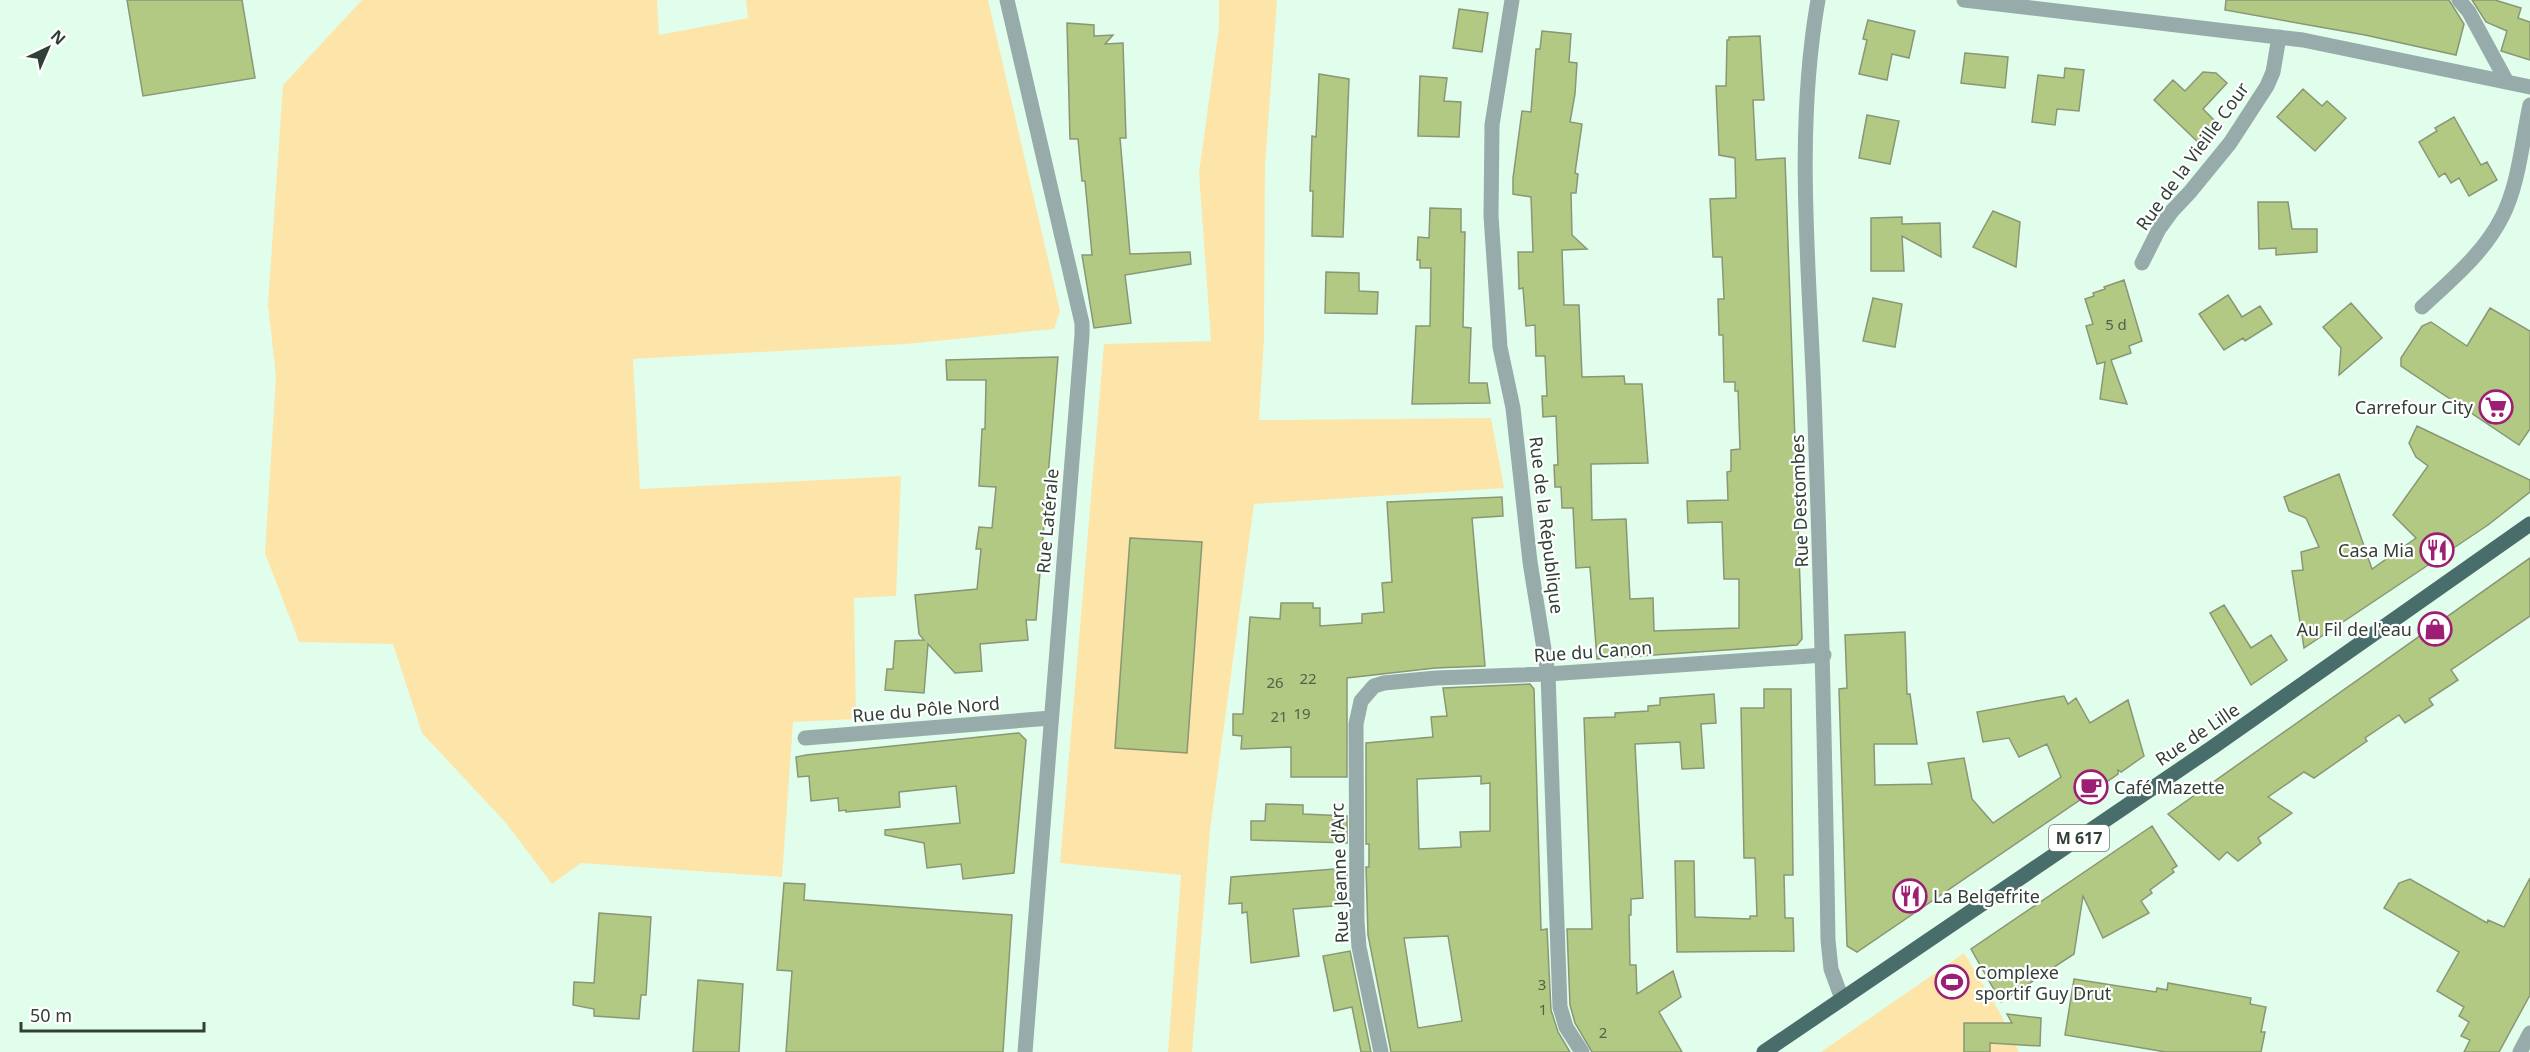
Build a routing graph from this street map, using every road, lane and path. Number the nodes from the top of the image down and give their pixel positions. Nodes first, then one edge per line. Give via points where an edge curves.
1 (1006, 0) edge
2 (1512, 0) edge
3 (1818, 0) edge
4 (1964, 0) edge
5 (2459, 0) edge
6 (2279, 37) junction
7 (2507, 82) junction
8 (2530, 87) edge
9 (2530, 105) edge
10 (2142, 263) dead end
11 (2422, 307) dead end
12 (2530, 524) edge
13 (1824, 655) junction
14 (1548, 674) junction
15 (1367, 693) joint
16 (1051, 718) junction
17 (805, 738) dead end
18 (1842, 999) junction
19 (2530, 1033) edge
20 (1025, 1052) edge
21 (1381, 1052) edge
22 (1582, 1052) edge
23 (1764, 1052) edge
24 (2520, 1052) edge

1 - 16 street, Rue Latérale via 1082,323
2 - 14 street, Rue de la République via 1491,125 1491,216 1500,347 1513,408 1530,562
3 - 13 street, Rue Destombes via 1806,166
4 - 6 street
5 - 7 street
6 - 7 street
6 - 10 street, Rue de la Vieille Cour via 2273,72 2259,100 2230,143 2172,211
7 - 8 street
9 - 11 street via 2516,176 2502,217 2482,247
12 - 18 main road, Rue de Lille / M 617 via 2222,741
13 - 14 street, Rue du Canon
13 - 18 street, Rue Destombes via 1828,940 1831,969
14 - 15 street, Rue du Canon via 1397,681 1374,686
14 - 22 street, Rue de la République via 1560,1007 1566,1027
15 - 21 street, Rue Jeanne d'Arc via 1356,724 1357,921
16 - 17 street, Rue du Pôle Nord
16 - 20 street, Rue Latérale
18 - 23 main road, Rue de Lille / M 617
19 - 24 street

